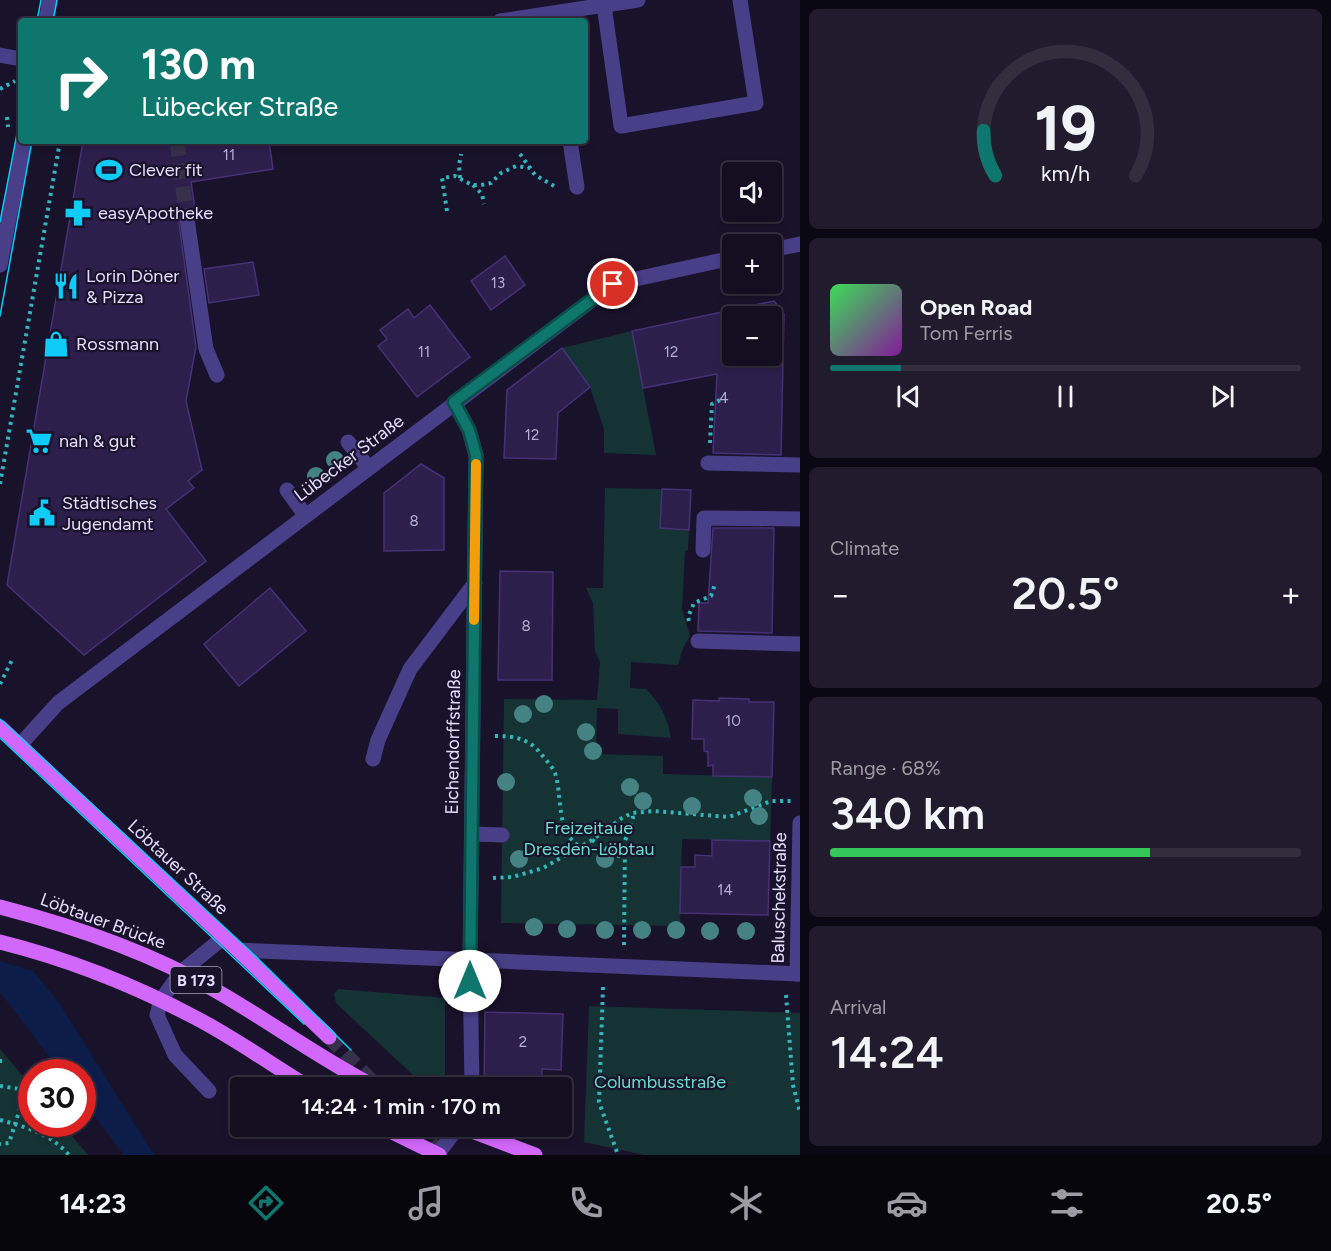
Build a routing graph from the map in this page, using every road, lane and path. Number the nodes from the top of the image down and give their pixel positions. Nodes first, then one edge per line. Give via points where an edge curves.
1 (50, 0) edge
2 (638, 0) edge
3 (740, 0) edge
4 (604, 5) junction
5 (551, 17) edge
6 (47, 18) edge
7 (0, 55) edge
8 (18, 58) edge
9 (18, 80) edge
10 (0, 89) edge
11 (23, 144) edge
12 (59, 144) edge
13 (570, 144) edge
14 (461, 154) dead end
15 (520, 154) dead end
16 (530, 168) junction
17 (460, 179) junction
18 (472, 185) junction
19 (570, 189) joint
20 (484, 204) dead end
21 (447, 211) dead end
22 (188, 219) tunnel mouth
23 (800, 244) edge
24 (782, 248) edge
25 (722, 260) edge
26 (0, 266) edge
27 (217, 375) dead end
28 (724, 398) dead end
29 (454, 402) junction
30 (348, 442) dead end
31 (708, 463) joint
32 (800, 465) edge
33 (368, 467) junction
34 (0, 484) edge
35 (287, 490) dead end
36 (305, 515) junction
37 (800, 519) edge
38 (703, 550) dead end
39 (475, 583) junction
40 (715, 584) dead end
41 (698, 641) joint
42 (800, 644) edge
43 (13, 658) dead end
44 (0, 684) edge
45 (0, 727) edge
46 (473, 736) junction
47 (20, 746) junction
48 (373, 759) dead end
49 (800, 801) edge
50 (633, 813) junction
51 (800, 823) edge
52 (471, 834) junction
53 (502, 835) dead end
54 (592, 840) junction
55 (580, 847) junction
56 (624, 859) junction
57 (471, 878) junction
58 (0, 907) edge
59 (224, 937) junction
60 (0, 942) edge
61 (238, 950) junction
62 (470, 960) junction
63 (604, 965) junction
64 (623, 966) junction
65 (794, 974) edge
66 (328, 1037) tunnel mouth
67 (293, 1077) edge
68 (359, 1077) edge
69 (472, 1077) edge
70 (0, 1086) edge
71 (209, 1091) dead end
72 (800, 1112) edge
73 (0, 1120) edge
74 (16, 1124) junction
75 (404, 1137) edge
76 (452, 1137) edge
77 (488, 1137) edge
78 (0, 1144) edge
79 (440, 1154) edge
80 (69, 1155) edge
81 (535, 1155) edge
82 (618, 1155) edge

1 - 6 street
2 - 4 street
3 - 4 street via 756,103 621,126
4 - 5 street
7 - 8 street
9 - 10 path
11 - 26 street
12 - 34 path
13 - 19 street
14 - 17 path
15 - 16 path
16 - 18 path via 516,166 491,183
16 - 19 path via 535,175
17 - 18 path
17 - 21 path via 442,178
18 - 20 path via 482,194
22 - 27 street via 206,349
23 - 24 street
25 - 29 street, Lübecker Straße via 613,284
28 - 31 path via 712,404
29 - 33 street, Lübecker Straße
29 - 39 street, Eichendorffstraße via 469,430 476,455
30 - 33 street
31 - 32 street
33 - 36 street, Lübecker Straße
35 - 36 street
36 - 47 street, Lübecker Straße via 58,703
37 - 38 street via 704,518
39 - 46 street, Eichendorffstraße
39 - 48 street via 410,669
40 - 41 path via 711,596 694,603 688,617
41 - 42 street
43 - 44 path
45 - 47 main road, Löbtauer Straße
46 - 52 street, Eichendorffstraße
46 - 55 path via 516,736 538,750 555,774 568,836
47 - 59 main road, Löbtauer Straße
49 - 50 path via 771,801 729,817
50 - 54 path
50 - 56 path
51 - 65 street, Baluschekstraße
52 - 53 street
52 - 57 street, Eichendorffstraße
54 - 55 path
54 - 56 path
55 - 57 path via 550,865 523,874
56 - 64 path
57 - 62 street, Eichendorffstraße
58 - 68 main road, Löbtauer Brücke / B 173, bridge via 90,934 163,964 210,987
59 - 61 main road, Löbtauer Straße
59 - 71 street via 181,972 160,1000 157,1015 175,1055
60 - 67 main road, B 173, bridge via 75,964 136,988 233,1039
61 - 62 street
61 - 66 main road, Löbtauer Straße
62 - 63 street
62 - 69 street, Eichendorffstraße
63 - 64 street
63 - 82 path via 599,1102
64 - 65 street
65 - 72 path via 786,1013 793,1085
70 - 74 path via 26,1090
73 - 74 path
74 - 78 path via 9,1143
74 - 80 path via 48,1137
75 - 79 main road, bridge
76 - 79 street
77 - 81 main road, bridge

